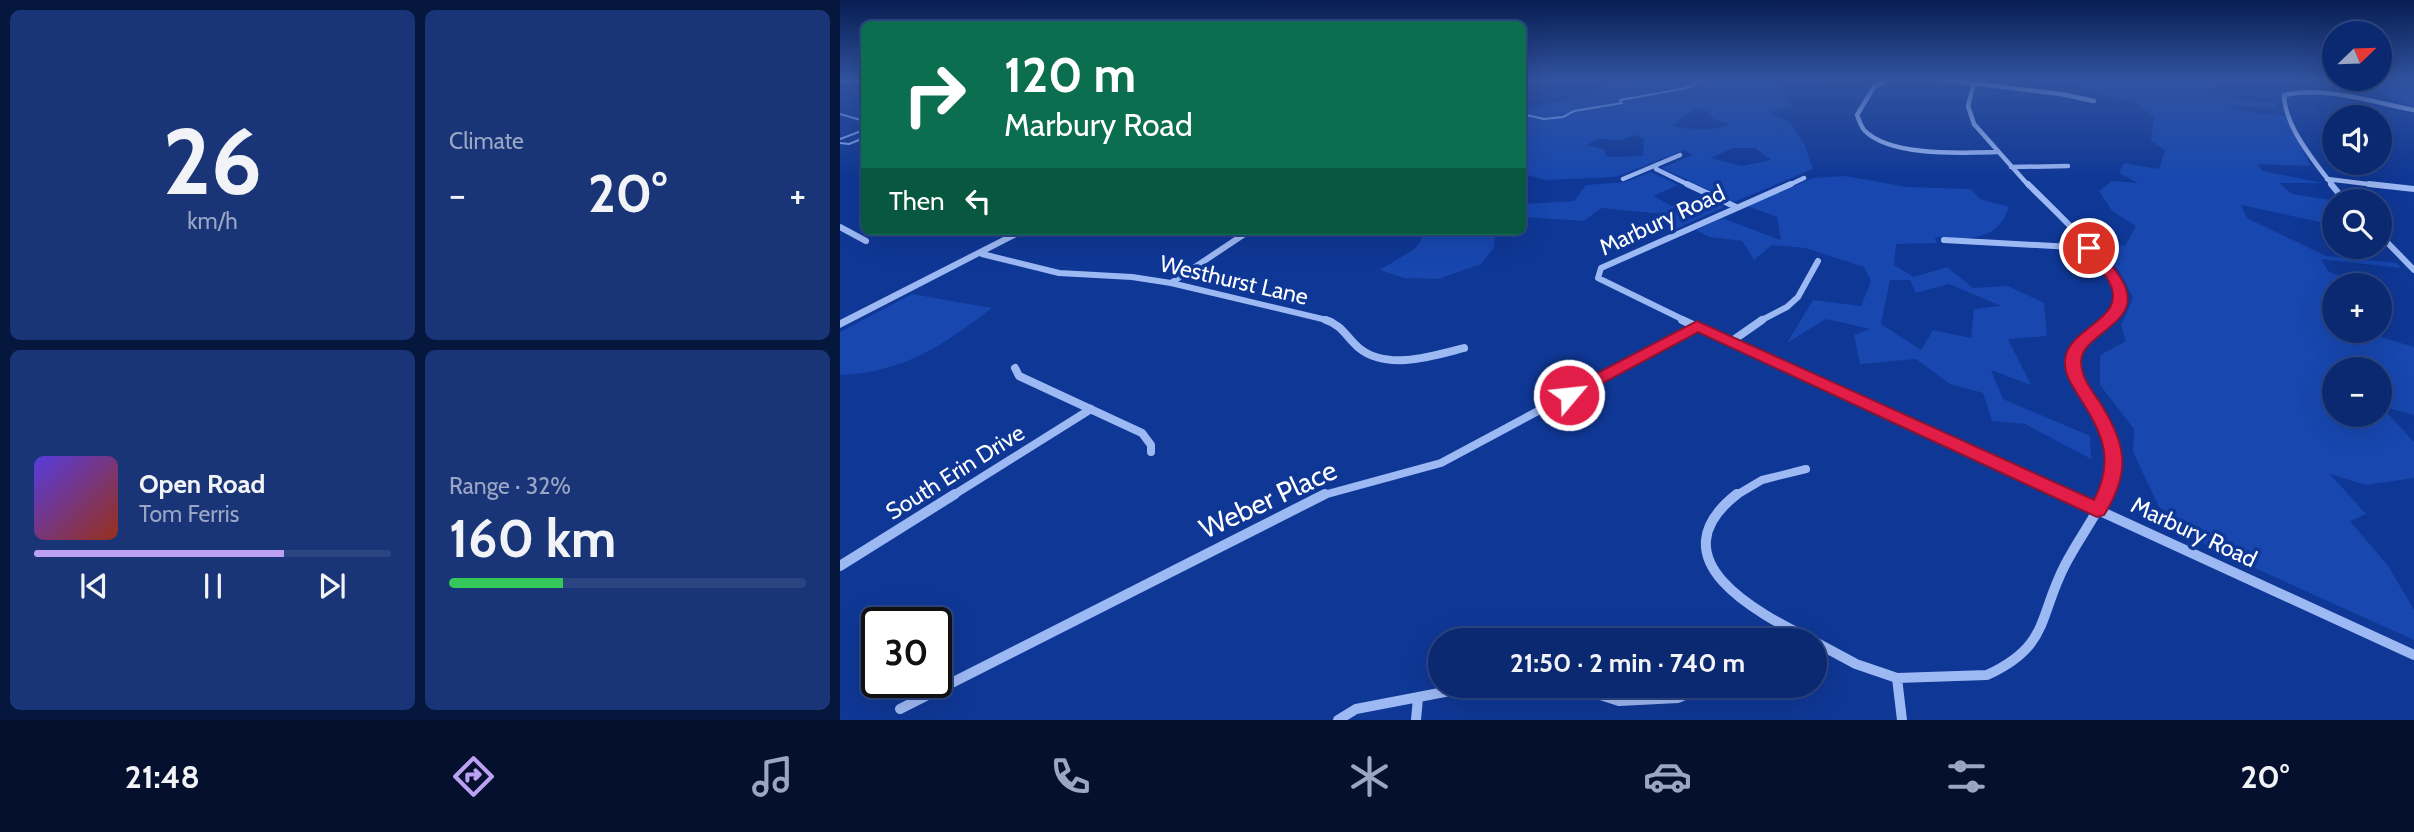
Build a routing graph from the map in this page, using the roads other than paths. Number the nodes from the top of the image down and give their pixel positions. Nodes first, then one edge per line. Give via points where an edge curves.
1 (1859, 113) edge
2 (1970, 113) edge
3 (2288, 113) edge
4 (1997, 152) junction
5 (1680, 155) dead end
6 (1656, 166) junction
7 (2068, 166) dead end
8 (2011, 167) junction
9 (1804, 178) dead end
10 (1623, 179) dead end
11 (2327, 179) junction
12 (2335, 189) edge
13 (2414, 189) edge
14 (1736, 206) junction
15 (840, 227) edge
16 (1016, 235) edge
17 (1243, 235) edge
18 (1944, 240) dead end
19 (866, 241) dead end
20 (2392, 247) edge
21 (2089, 248) junction
22 (982, 254) junction
23 (1818, 261) dead end
24 (2414, 270) edge
25 (1171, 283) junction
26 (840, 325) edge
27 (1697, 326) junction
28 (1732, 341) junction
29 (1464, 348) dead end
30 (1015, 368) dead end
31 (1091, 409) junction
32 (1151, 452) dead end
33 (1806, 469) dead end
34 (2097, 510) junction
35 (840, 566) edge
36 (1788, 628) edge
37 (1827, 648) edge
38 (2414, 655) edge
39 (1897, 678) junction
40 (1428, 696) edge
41 (1418, 698) junction
42 (1610, 698) edge
43 (1678, 698) edge
44 (900, 709) dead end
45 (1338, 720) edge
46 (1416, 720) edge
47 (1902, 720) edge

1 - 4 street via 1866,131 1889,142 1922,151
2 - 4 street
3 - 11 street
4 - 8 street
5 - 6 street
6 - 10 street
6 - 14 street
7 - 8 street
8 - 21 street
9 - 14 street, Marbury Road
11 - 12 street
11 - 13 street
14 - 27 street, Marbury Road via 1598,271 1600,281
15 - 19 street
16 - 22 street
17 - 25 street
18 - 21 street
20 - 24 street
21 - 34 street via 2114,278 2120,295 2117,312 2081,344 2073,359 2076,378 2114,447 2113,472
22 - 25 street, Westhurst Lane via 1059,273
22 - 26 street
23 - 28 street via 1798,297
25 - 29 street, Westhurst Lane via 1332,321 1346,330 1360,349 1377,356 1411,359
27 - 28 street, Marbury Road
27 - 44 street, Weber Place via 1441,463 1317,497
28 - 34 street, Marbury Road
30 - 31 street via 1019,376
31 - 32 street via 1142,433
31 - 35 street, South Erin Drive
33 - 36 street via 1773,475 1728,501 1713,516 1706,537 1708,558 1721,582 1743,602
34 - 38 street, Marbury Road
34 - 39 street via 2064,565 2041,630 2023,653 1987,675
37 - 39 street
39 - 47 street
40 - 41 street
41 - 45 street via 1356,709
41 - 46 street
42 - 43 street

